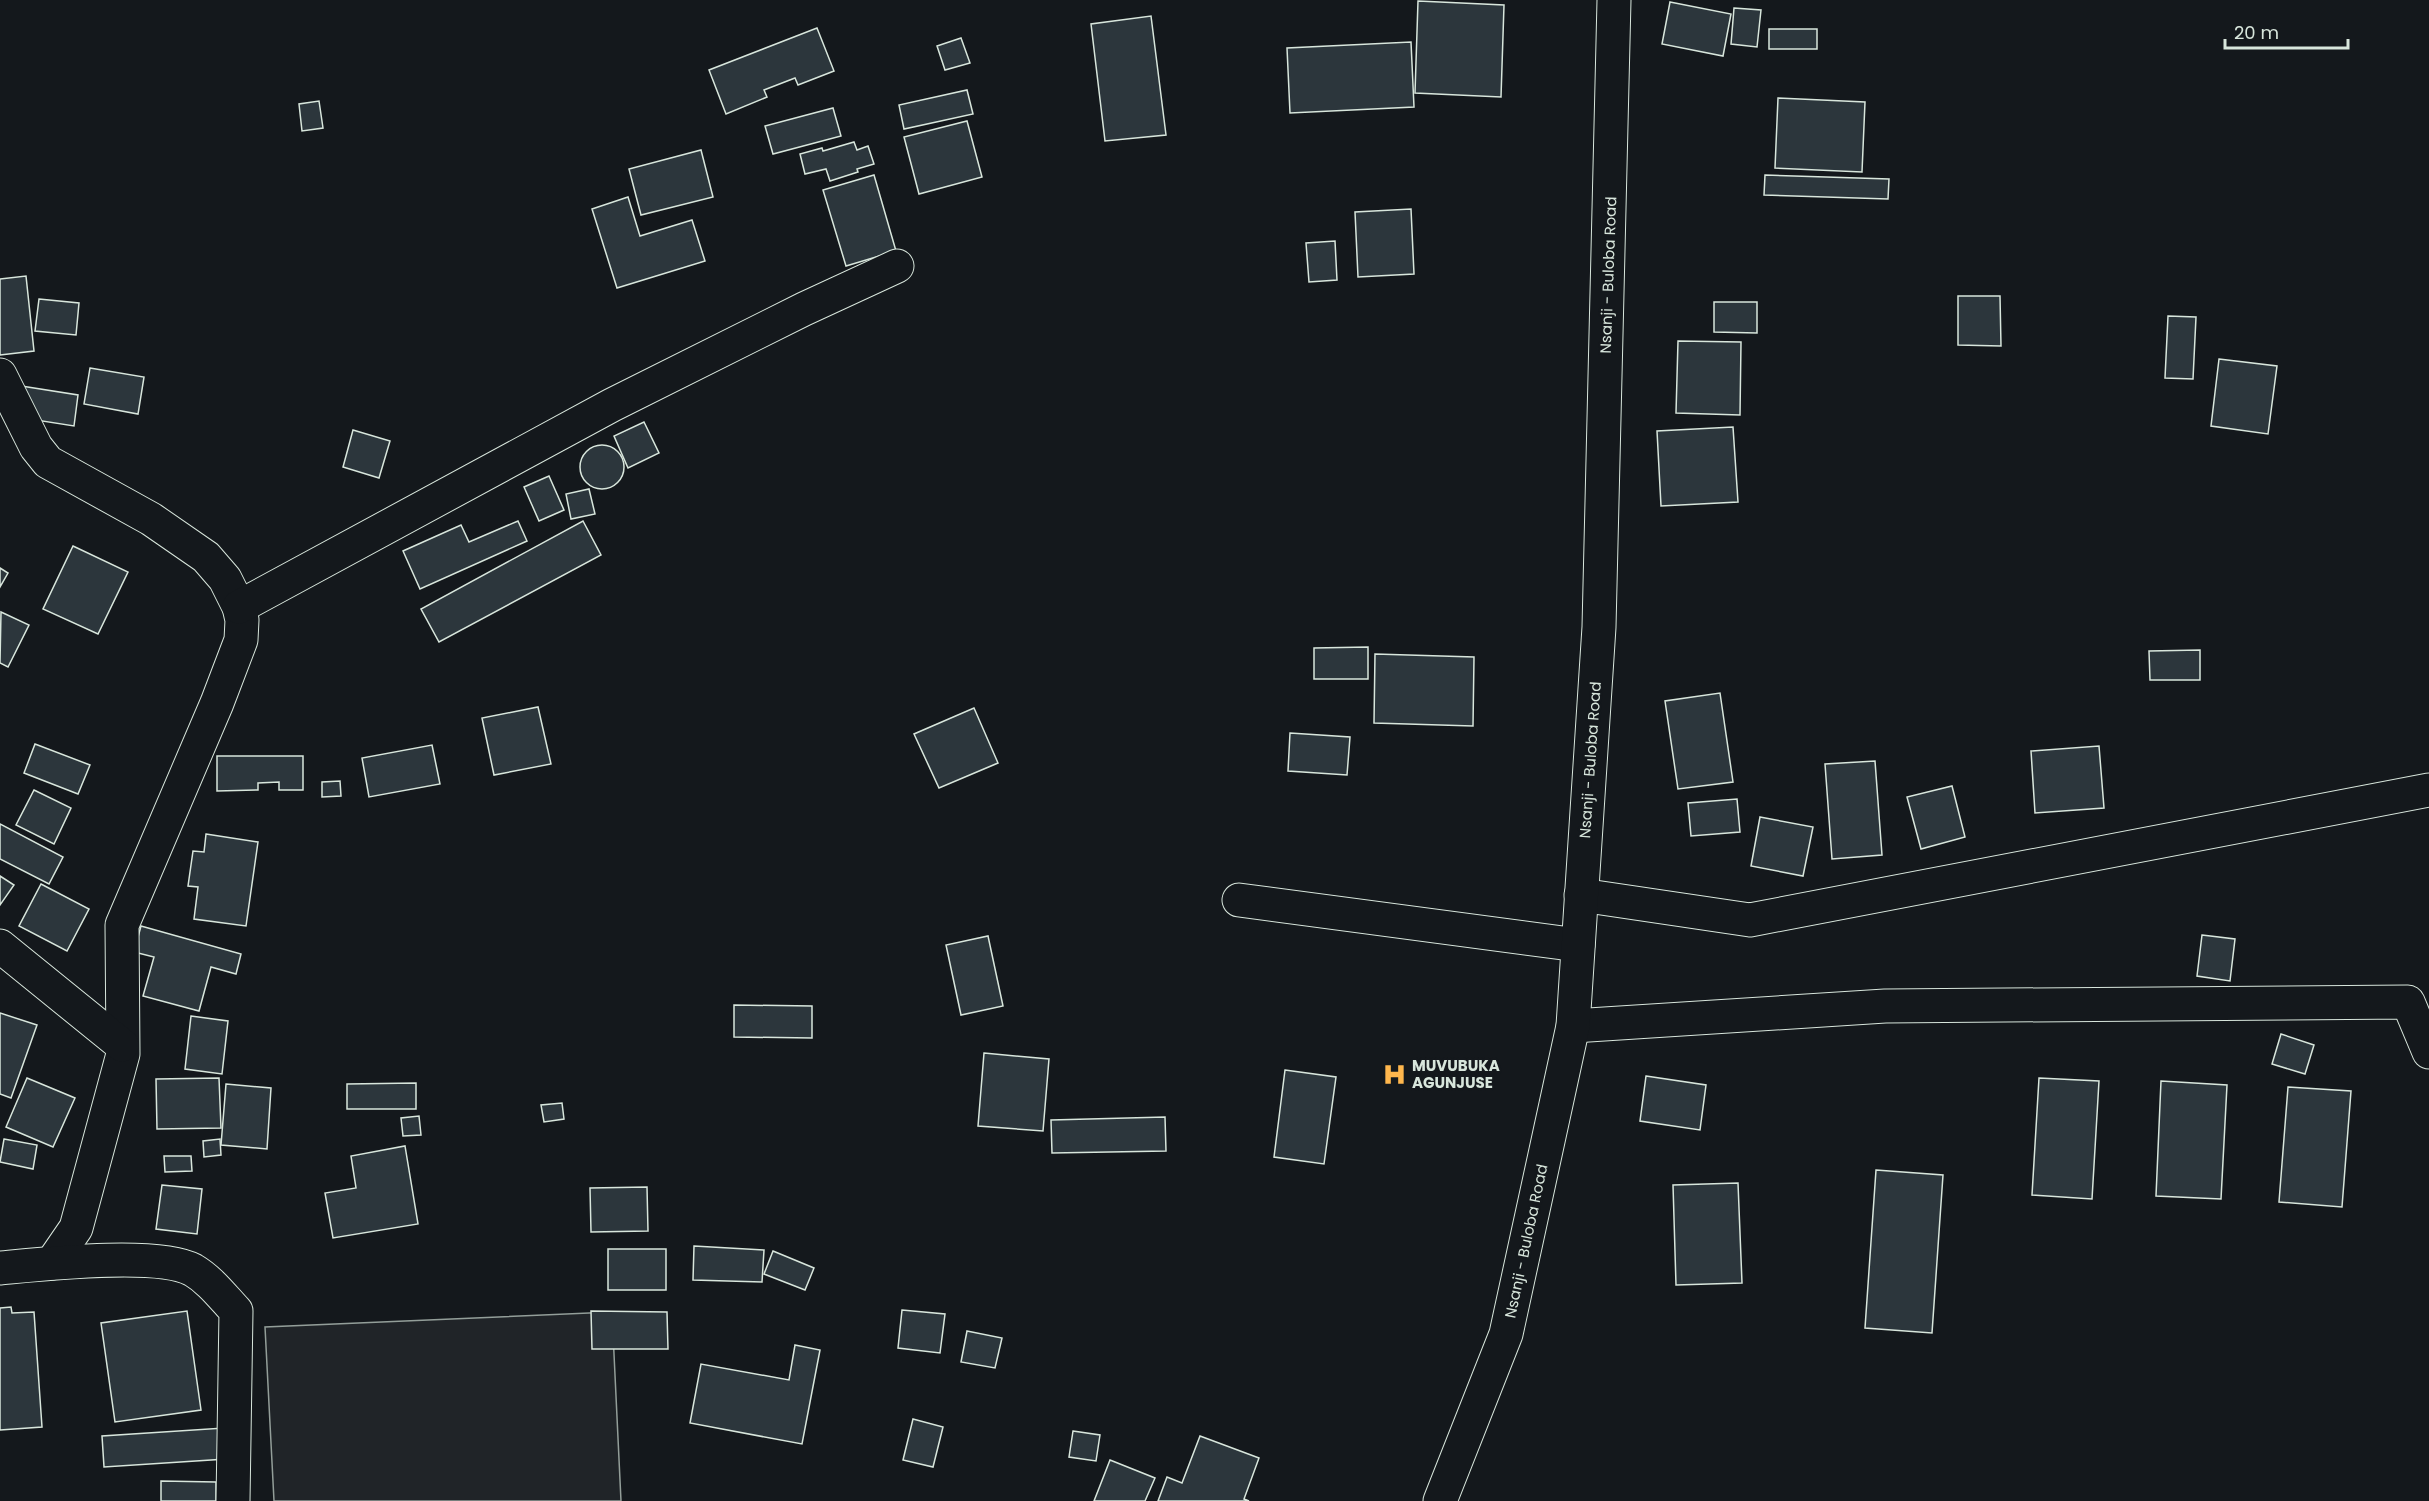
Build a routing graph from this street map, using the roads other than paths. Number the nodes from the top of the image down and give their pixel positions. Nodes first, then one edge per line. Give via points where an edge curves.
1 (1614, 0) edge
2 (897, 266) dead end
3 (0, 375) edge
4 (239, 607) junction
5 (2429, 789) edge
6 (1581, 895) junction
7 (1239, 900) dead end
8 (1578, 945) junction
9 (0, 946) edge
10 (1573, 1026) junction
11 (122, 1045) junction
12 (2429, 1052) edge
13 (51, 1263) junction
14 (0, 1268) edge
15 (233, 1501) edge
16 (1440, 1501) edge

1 - 6 street, Nsanji - Buloba Road via 1599,627
2 - 4 street via 612,405
3 - 4 street via 36,447 48,462 159,523 206,556 225,579
4 - 11 street via 241,640 122,925
5 - 6 street via 1750,920
6 - 8 street, Nsanji - Buloba Road
7 - 8 street
8 - 10 street, Nsanji - Buloba Road
9 - 11 street
10 - 12 street via 1885,1006 2408,1002
10 - 16 street, Nsanji - Buloba Road via 1506,1334
11 - 13 street via 123,1054 76,1228
13 - 14 street
13 - 15 street via 175,1263 207,1279 236,1311

